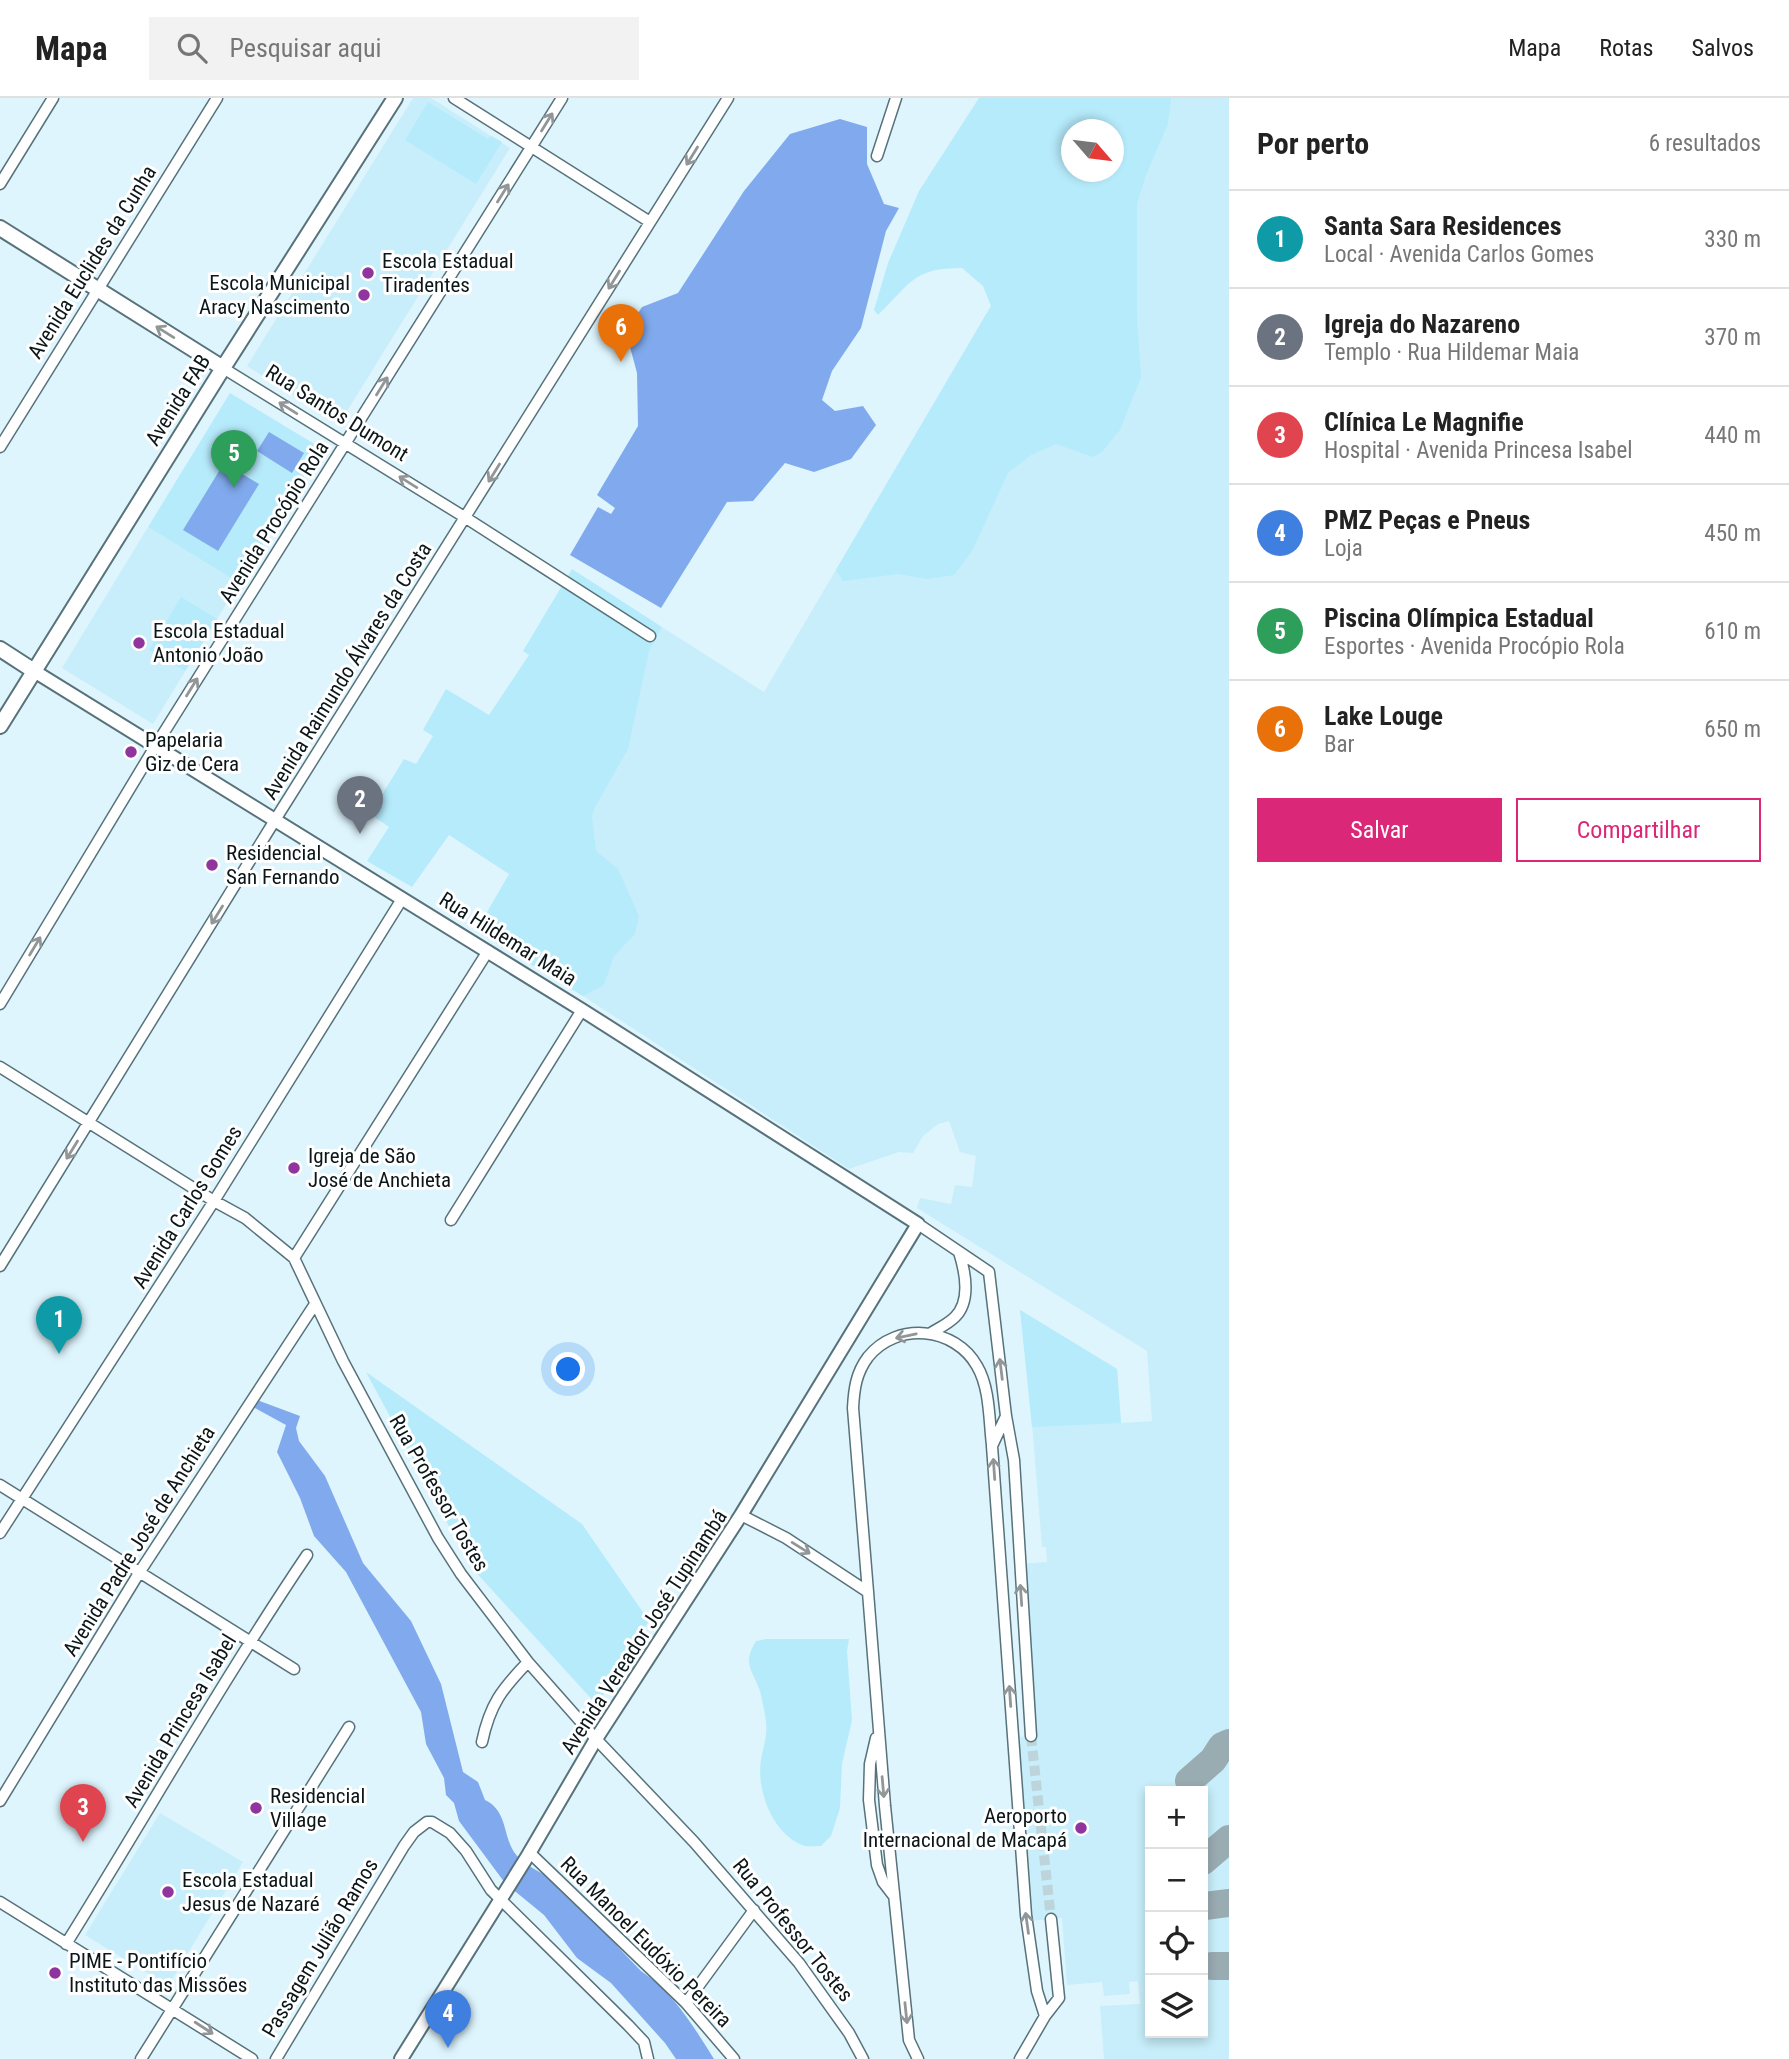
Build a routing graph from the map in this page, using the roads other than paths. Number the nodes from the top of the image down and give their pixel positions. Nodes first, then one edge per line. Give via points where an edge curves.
1 (53, 98) edge
2 (217, 98) edge
3 (395, 98) edge
4 (454, 98) edge
5 (562, 98) edge
6 (728, 98) edge
7 (896, 98) edge
8 (531, 147) junction
9 (877, 156) dead end
10 (0, 184) edge
11 (650, 222) junction
12 (0, 228) edge
13 (98, 290) junction
14 (223, 368) junction
15 (346, 443) junction
16 (0, 447) edge
17 (466, 518) junction
18 (650, 636) dead end
19 (0, 649) edge
20 (34, 671) junction
21 (0, 726) edge
22 (156, 745) junction
23 (275, 820) junction
24 (401, 899) junction
25 (488, 951) junction
26 (0, 1004) edge
27 (582, 1010) junction
28 (0, 1067) edge
29 (89, 1122) junction
30 (214, 1201) junction
31 (451, 1220) dead end
32 (918, 1224) junction
33 (959, 1251) junction
34 (294, 1258) junction
35 (0, 1266) edge
36 (315, 1304) junction
37 (931, 1333) junction
38 (1006, 1416) junction
39 (992, 1446) junction
40 (0, 1485) edge
41 (22, 1499) junction
42 (741, 1515) junction
43 (0, 1533) edge
44 (307, 1555) dead end
45 (139, 1573) junction
46 (868, 1592) junction
47 (250, 1640) junction
48 (528, 1662) junction
49 (294, 1669) dead end
50 (349, 1727) dead end
51 (1031, 1736) tunnel mouth
52 (596, 1739) junction
53 (482, 1742) dead end
54 (0, 1801) edge
55 (528, 1855) junction
56 (504, 1895) junction
57 (0, 1902) edge
58 (754, 1910) junction
59 (1051, 1919) tunnel mouth
60 (66, 1944) junction
61 (685, 2003) junction
62 (173, 2008) junction
63 (1045, 2016) junction
64 (141, 2059) edge
65 (252, 2059) edge
66 (275, 2059) edge
67 (401, 2059) edge
68 (648, 2059) edge
69 (734, 2059) edge
70 (863, 2059) edge
71 (918, 2059) edge
72 (1020, 2059) edge

1 - 10 street
2 - 13 street, Avenida Euclides da Cunha
3 - 14 main road, Avenida FAB
4 - 8 street
8 -> 5 street, Avenida Procópio Rola
6 -> 11 street, Avenida Raimundo Álvares da Costa
7 - 9 street
8 - 11 street
15 -> 8 street, Avenida Procópio Rola
11 -> 17 street, Avenida Raimundo Álvares da Costa
12 - 13 main road, Rua Santos Dumont
14 -> 13 main road, Rua Santos Dumont
13 - 16 street, Avenida Euclides da Cunha
15 -> 14 street, Rua Santos Dumont
14 - 20 main road, Avenida FAB
17 -> 15 street, Rua Santos Dumont
22 -> 15 street, Avenida Procópio Rola
17 - 18 street, Rua Santos Dumont
17 - 23 street, Avenida Raimundo Álvares da Costa
19 - 20 main road, Rua Hildemar Maia
20 - 21 main road, Avenida FAB
20 - 22 street, Rua Hildemar Maia
22 - 23 street, Rua Hildemar Maia
26 -> 22 street, Avenida Procópio Rola
23 - 24 street, Rua Hildemar Maia
23 -> 29 street, Avenida Raimundo Álvares da Costa
24 - 25 street, Rua Hildemar Maia
24 - 30 street, Avenida Carlos Gomes
25 - 27 street, Rua Hildemar Maia
25 - 34 street
27 - 31 street
27 - 32 street, Rua Hildemar Maia
28 - 29 street, Rua Professor Tostes
29 - 30 street, Rua Professor Tostes
29 -> 35 street, Avenida Raimundo Álvares da Costa
30 - 34 street, Rua Professor Tostes via 245,1217
30 - 41 street, Avenida Carlos Gomes
32 - 33 street, Rua Hildemar Maia
32 - 42 street, Avenida Vereador José Tupinambá
33 - 37 street via 965,1269 963,1303 956,1316
38 -> 33 street, Rua Hildemar Maia via 989,1272
34 - 36 street, Rua Professor Tostes
36 - 45 street, Avenida Padre José de Anchieta
36 - 48 street, Rua Professor Tostes via 438,1538
37 - 39 street via 958,1344 976,1364 982,1376
37 -> 46 street via 895,1338 879,1346 868,1357 854,1387
38 - 39 street
51 -> 38 street via 1014,1460
63 -> 39 street via 1026,1915
40 - 41 street
41 - 43 street, Avenida Carlos Gomes
41 - 45 street
42 -> 46 street via 786,1538
42 - 52 street, Avenida Vereador José Tupinambá
44 - 47 street, Avenida Princesa Isabel
45 - 47 street
45 - 54 street, Avenida Padre José de Anchieta
46 -> 71 street via 893,1895 909,2040
47 - 49 street
47 - 60 street, Avenida Princesa Isabel
48 - 52 street, Rua Professor Tostes
48 - 53 street via 497,1696
50 - 62 street
52 - 55 street, Avenida Vereador José Tupinambá
52 - 58 street, Rua Professor Tostes
55 - 56 street, Avenida Vereador José Tupinambá
55 - 61 street, Rua Manoel Eudóxio Pereira
56 - 66 street, Passagem Julião Ramos via 486,1882 459,1842 432,1822 417,1829
56 - 67 street, Avenida Vereador José Tupinambá
56 - 68 street via 644,2042
57 - 60 street
58 - 61 street
58 - 70 street, Rua Professor Tostes via 832,2007
59 - 63 street via 1059,1998
60 - 62 street
61 - 69 street, Rua Manoel Eudóxio Pereira
62 - 64 street
62 -> 65 street
63 - 72 street

